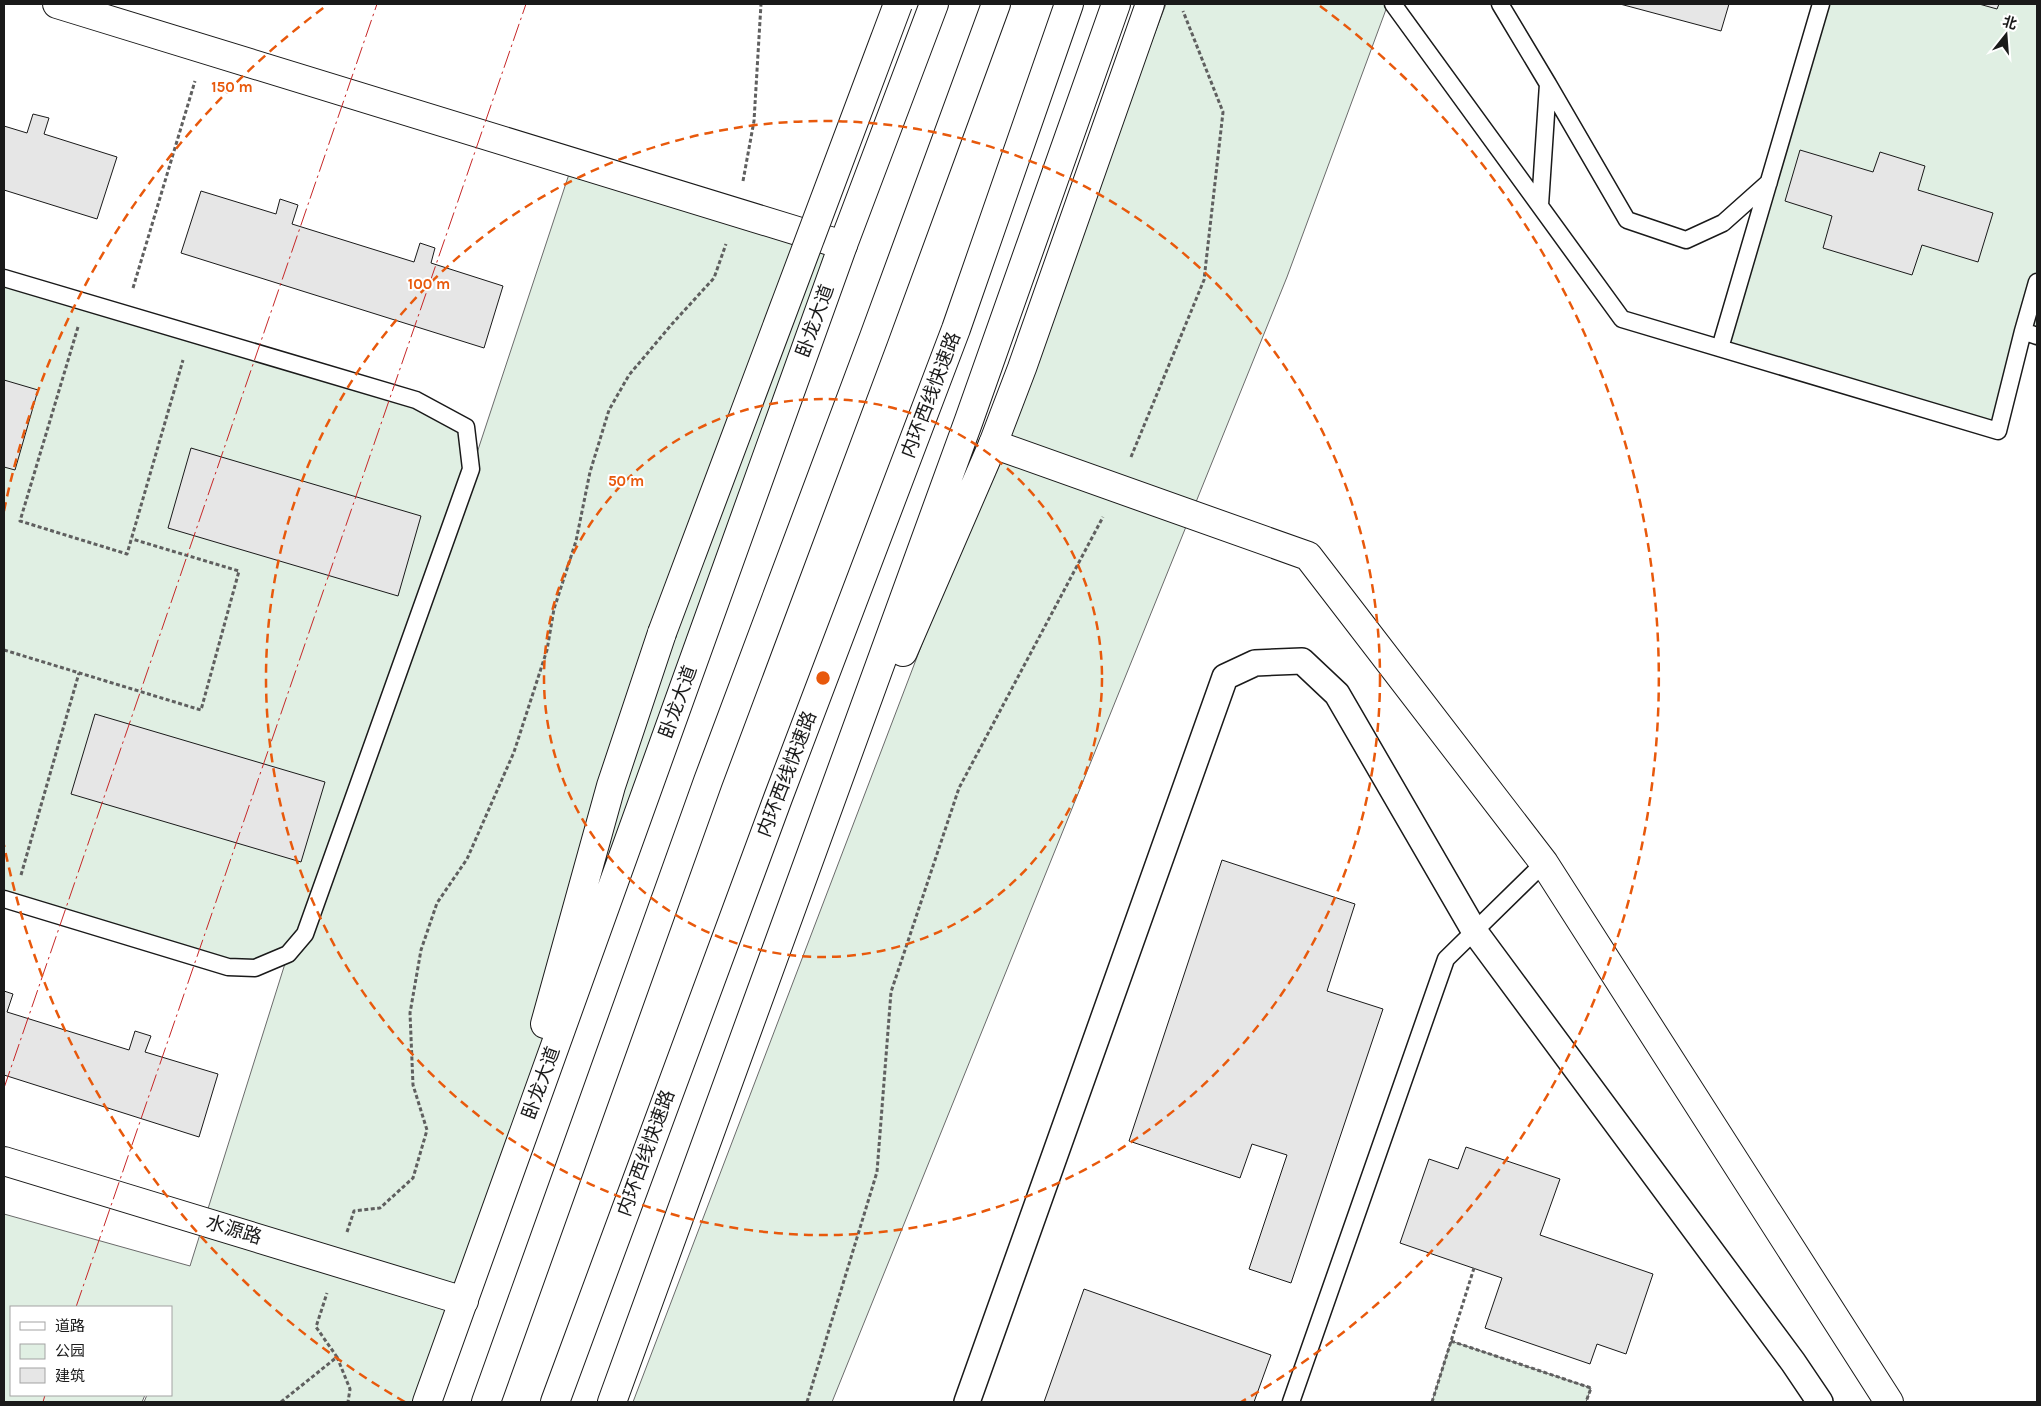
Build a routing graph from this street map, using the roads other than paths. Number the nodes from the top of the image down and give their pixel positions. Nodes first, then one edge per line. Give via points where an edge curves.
1 (57, 4) edge
2 (898, 4) edge
3 (934, 4) edge
4 (996, 4) edge
5 (1069, 4) edge
6 (1116, 4) edge
7 (1150, 4) edge
8 (1393, 4) edge
9 (1500, 4) edge
10 (1821, 4) edge
11 (1548, 84) junction
12 (1768, 182) junction
13 (1540, 206) junction
14 (842, 245) junction
15 (4, 278) edge
16 (2037, 282) edge
17 (2030, 333) edge
18 (1720, 348) junction
19 (993, 444) junction
20 (1544, 863) junction
21 (8, 901) edge
22 (788, 919) junction
23 (1475, 932) junction
24 (4, 1161) edge
25 (490, 1226) junction
26 (464, 1301) junction
27 (580, 1332) junction
28 (427, 1402) edge
29 (486, 1402) edge
30 (555, 1402) edge
31 (564, 1402) edge
32 (612, 1402) edge
33 (967, 1402) edge
34 (1290, 1402) edge
35 (1820, 1402) edge
36 (1889, 1402) edge

1 - 14 main road
2 - 25 main road, bridge via 662,633 611,786
3 - 14 main road, 卧龙大道
4 - 29 main road via 702,799
5 - 27 main road, 内环西线快速路 via 956,329
6 - 22 main road
7 - 19 main road
8 - 13 lane
9 - 11 lane
10 - 12 lane
11 - 12 lane via 1627,220 1686,240 1723,223
11 - 13 lane
12 - 18 lane
13 - 18 lane via 1622,318
14 - 25 main road, 卧龙大道
15 - 21 lane via 416,400 466,427 472,469 305,934 288,954 255,968 228,967
16 - 17 lane
17 - 18 lane via 1998,432
19 - 20 main road via 1308,556
19 - 22 main road
20 - 23 lane
20 - 36 main road
22 - 32 main road
23 - 33 street via 1337,694 1302,660 1255,663 1225,677
23 - 34 lane via 1446,959
23 - 35 street
24 - 26 main road, 水源路
25 - 26 main road, 卧龙大道
26 - 28 main road, 卧龙大道
27 - 30 main road, 内环西线快速路
27 - 31 main road

